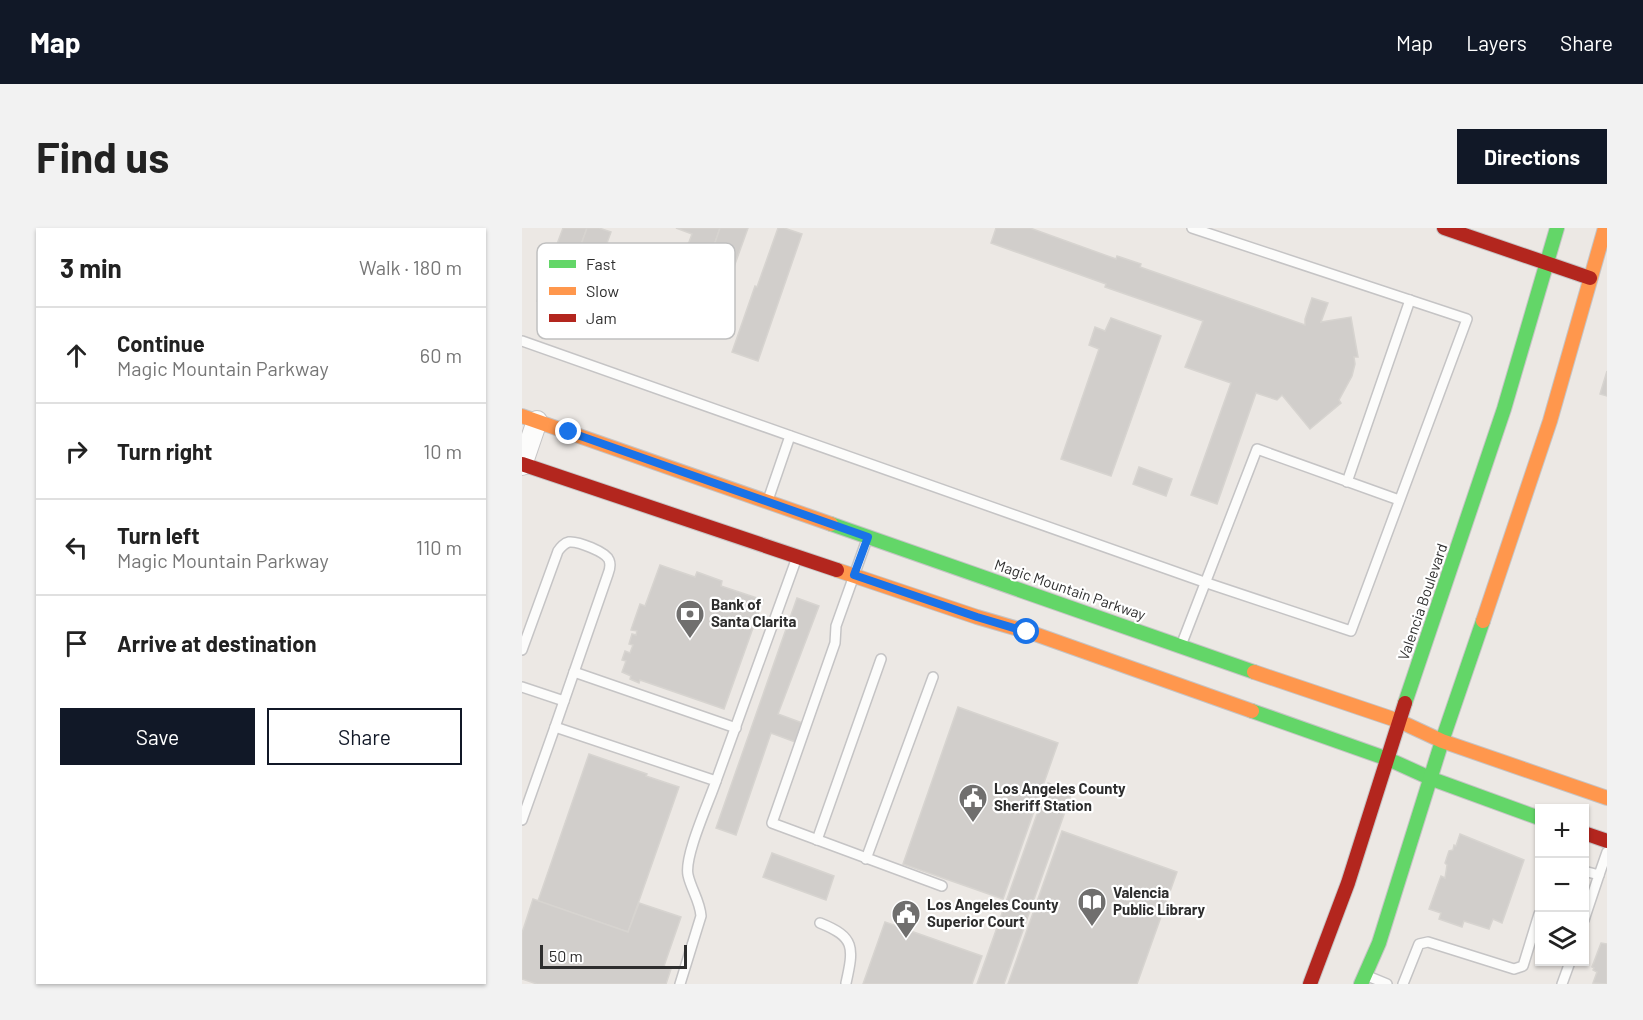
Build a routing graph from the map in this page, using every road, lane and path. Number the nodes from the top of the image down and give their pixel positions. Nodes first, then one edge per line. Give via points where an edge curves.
1 (1194, 228) edge
2 (1444, 228) edge
3 (1557, 228) edge
4 (1605, 228) edge
5 (1546, 263) junction
6 (1594, 280) junction
7 (1410, 300) junction
8 (522, 341) edge
9 (530, 418) edge
10 (790, 436) junction
11 (522, 465) edge
12 (1347, 482) junction
13 (1399, 500) junction
14 (768, 501) junction
15 (868, 537) junction
16 (797, 556) junction
17 (854, 575) junction
18 (1204, 582) junction
19 (1181, 645) junction
20 (522, 650) edge
21 (881, 659) dead end
22 (574, 672) junction
23 (933, 677) dead end
24 (522, 687) edge
25 (564, 701) junction
26 (1399, 721) junction
27 (555, 727) junction
28 (736, 728) junction
29 (1442, 741) junction
30 (1388, 759) junction
31 (1432, 779) junction
32 (716, 781) junction
33 (1607, 798) edge
34 (1535, 817) edge
35 (522, 820) edge
36 (1589, 835) edge
37 (817, 840) junction
38 (1607, 841) edge
39 (1607, 852) edge
40 (866, 859) junction
41 (1589, 872) edge
42 (1599, 875) junction
43 (942, 886) dead end
44 (1587, 912) edge
45 (820, 922) dead end
46 (1535, 927) edge
47 (1569, 966) edge
48 (1363, 980) edge
49 (846, 983) edge
50 (680, 984) edge
51 (1310, 984) edge
52 (1388, 984) edge
53 (1403, 984) edge
54 (1562, 984) edge

1 - 7 lane
2 - 5 main road
3 - 5 main road, Valencia Boulevard
4 - 6 main road
5 - 6 main road
5 - 26 main road, Valencia Boulevard via 1504,409
6 - 29 main road
7 - 12 lane
7 - 13 lane via 1467,320
8 - 10 lane
9 - 11 street
9 - 14 main road, Magic Mountain Parkway
10 - 14 lane
10 - 18 lane
11 - 16 main road
12 - 13 lane
12 - 18 lane via 1257,449
13 - 18 lane via 1351,631
14 - 15 main road, Magic Mountain Parkway
15 - 17 lane
15 - 19 main road, Magic Mountain Parkway
16 - 17 main road
16 - 28 lane
17 - 30 main road via 1032,633
17 - 37 lane via 836,626 835,643 772,823
18 - 19 lane
19 - 26 main road, Magic Mountain Parkway
20 - 22 lane via 561,546 574,542 604,553 610,565 608,574
21 - 37 lane
22 - 25 lane
22 - 28 lane
23 - 40 lane
24 - 25 lane
25 - 27 lane
26 - 29 main road, Magic Mountain Parkway
26 - 30 main road, Valencia Boulevard
27 - 32 lane
27 - 35 lane
28 - 32 lane
29 - 31 main road
29 - 33 main road, Magic Mountain Parkway
30 - 31 main road
30 - 51 main road, Valencia Boulevard
31 - 34 main road
31 - 48 main road
32 - 50 lane via 688,859 688,874 701,916
36 - 38 main road
37 - 40 lane
39 - 42 lane
40 - 43 lane
41 - 42 lane
42 - 44 lane
45 - 49 lane via 840,931 849,943 851,960
46 - 53 lane via 1523,966 1514,969 1428,942 1419,944
47 - 54 lane
48 - 52 lane

